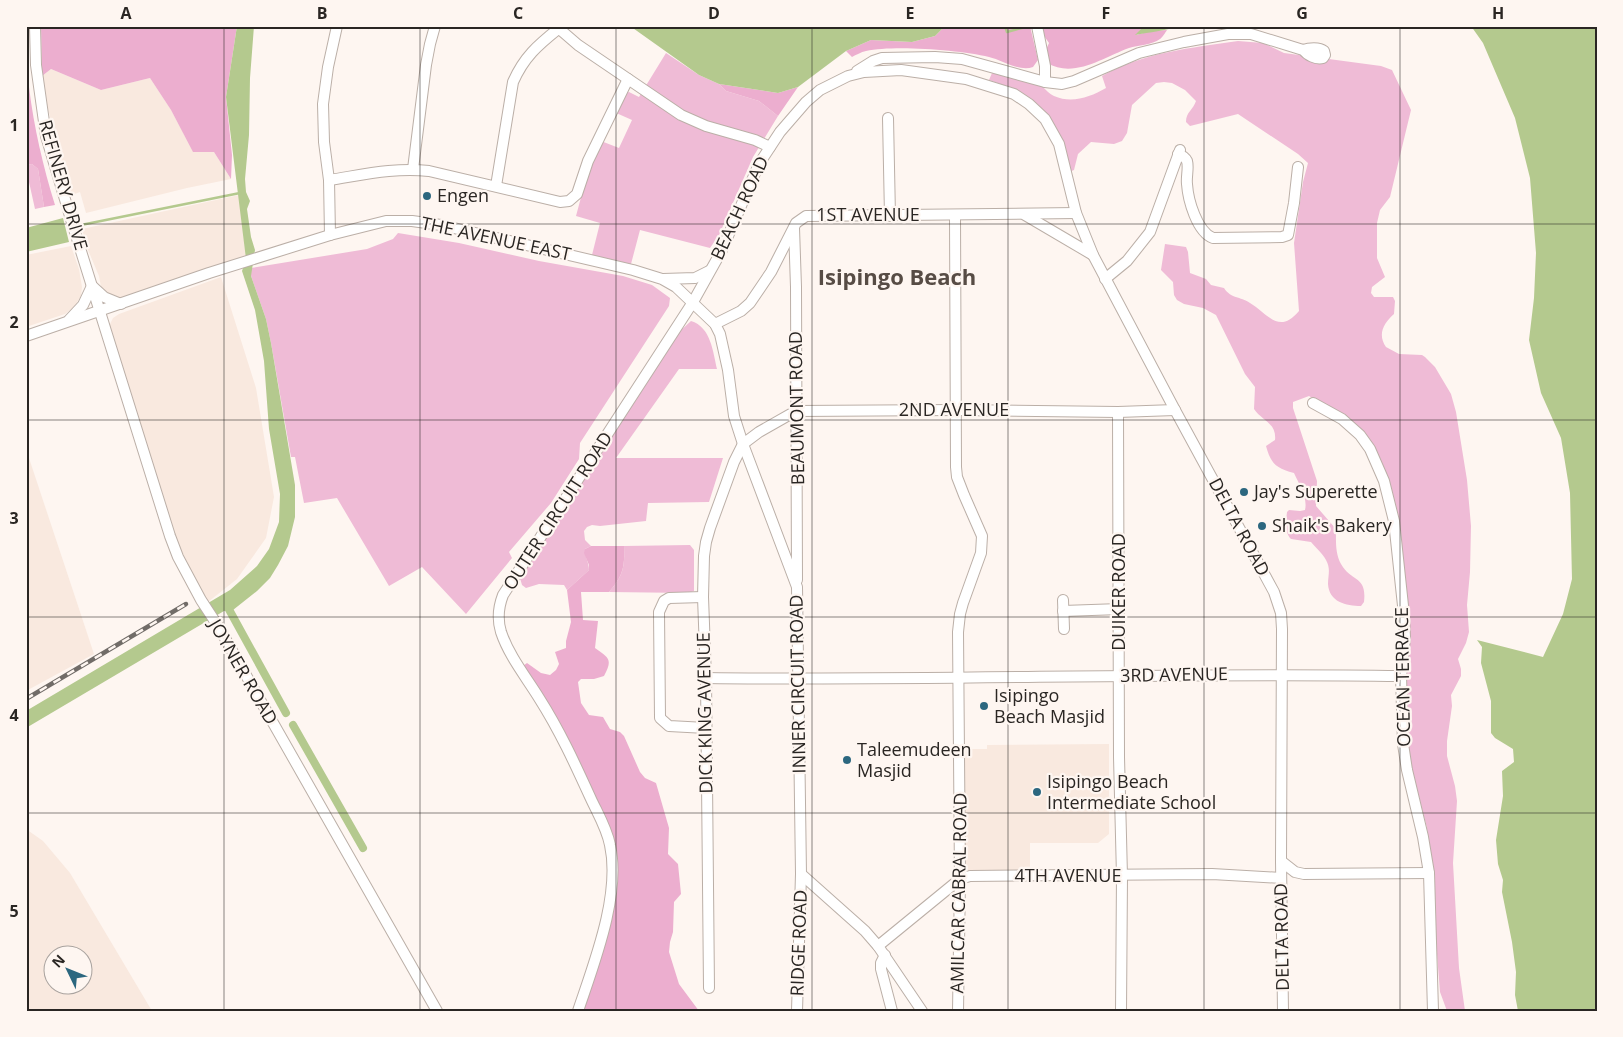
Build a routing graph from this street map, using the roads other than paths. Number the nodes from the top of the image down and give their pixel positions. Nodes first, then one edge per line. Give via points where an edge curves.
1 (35, 26) edge
2 (337, 26) edge
3 (435, 26) edge
4 (1037, 26) edge
5 (557, 28) edge
6 (1303, 50) dead end
7 (848, 76) junction
8 (628, 79) junction
9 (1045, 82) junction
10 (1014, 94) joint
11 (888, 118) dead end
12 (770, 147) junction
13 (1298, 167) dead end
14 (413, 169) junction
15 (329, 180) junction
16 (496, 186) junction
17 (1076, 213) junction
18 (1025, 214) junction
19 (955, 215) junction
20 (890, 216) junction
21 (794, 228) junction
22 (330, 235) junction
23 (1093, 255) junction
24 (711, 270) junction
25 (662, 279) junction
26 (1105, 279) junction
27 (92, 286) junction
28 (694, 302) junction
29 (121, 304) junction
30 (100, 311) junction
31 (66, 322) junction
32 (715, 324) junction
33 (26, 336) edge
34 (1313, 403) dead end
35 (956, 410) junction
36 (1175, 410) junction
37 (796, 411) junction
38 (1118, 412) junction
39 (743, 444) junction
40 (798, 587) junction
41 (703, 597) junction
42 (1063, 600) dead end
43 (1120, 609) junction
44 (1063, 611) junction
45 (1064, 629) dead end
46 (1280, 674) junction
47 (1120, 675) junction
48 (1401, 676) junction
49 (960, 677) junction
50 (706, 678) junction
51 (799, 679) junction
52 (706, 728) junction
53 (1280, 861) junction
54 (1428, 873) junction
55 (801, 874) junction
56 (1122, 876) junction
57 (1281, 878) junction
58 (960, 879) junction
59 (878, 946) junction
60 (884, 955) junction
61 (709, 988) dead end
62 (436, 1011) edge
63 (578, 1011) edge
64 (797, 1011) edge
65 (892, 1011) edge
66 (922, 1011) edge
67 (958, 1011) edge
68 (1121, 1011) edge
69 (1283, 1011) edge
70 (1433, 1011) edge

1 - 27 street, REFINERY DRIVE via 36,65 46,136
2 - 15 street via 323,104
3 - 14 street via 426,65
4 - 9 street
5 - 8 street
5 - 16 street via 530,54 513,82
6 - 9 street via 1259,36 1228,34 1139,53 1074,81
7 - 9 street via 882,58 935,57 962,59
7 - 10 street, BEACH ROAD via 901,70 966,79
7 - 12 street, BEACH ROAD via 820,90 806,102
8 - 12 street via 691,120
8 - 16 street via 573,198 564,202
10 - 17 street, DELTA ROAD via 1038,111 1054,133
11 - 20 street
12 - 24 street, BEACH ROAD via 759,164
13 - 26 street via 1286,236 1213,238 1198,222 1186,183 1187,161 1179,152 1150,232 1127,260
14 - 15 street
14 - 16 street
15 - 22 street
17 - 18 street, 1ST AVENUE
17 - 23 street, DELTA ROAD
18 - 19 street, 1ST AVENUE
18 - 23 street
19 - 20 street, 1ST AVENUE
19 - 35 street, AMILCAR CABRAL ROAD
20 - 21 street, 1ST AVENUE via 809,215 802,217
21 - 32 street, 1ST AVENUE via 764,285 750,303
21 - 37 street, BEAUMONT ROAD
22 - 25 street, THE AVENUE EAST via 386,221 412,220
22 - 29 street, THE AVENUE EAST
23 - 26 street, DELTA ROAD
24 - 25 street via 695,278
24 - 28 street, BEACH ROAD
25 - 28 street, THE AVENUE EAST
26 - 36 street, DELTA ROAD
27 - 29 street
27 - 30 street, REFINERY DRIVE
27 - 31 street via 83,305
28 - 32 street, INNER CIRCUIT ROAD
28 - 63 street, OUTER CIRCUIT ROAD via 514,576 499,607 501,632 508,647 560,732 610,844 611,893
29 - 30 street, THE AVENUE EAST
30 - 31 street, THE AVENUE EAST
30 - 62 street, JOYNER ROAD via 178,557
31 - 33 street, THE AVENUE EAST
32 - 39 street, INNER CIRCUIT ROAD via 724,346 734,414
34 - 48 street, OCEAN TERRACE via 1342,419 1360,435 1384,481 1399,555 1405,630
35 - 37 street, 2ND AVENUE
35 - 38 street, 2ND AVENUE
35 - 49 street, AMILCAR CABRAL ROAD via 957,477 982,536 981,552 960,614
36 - 38 street, 2ND AVENUE
36 - 46 street, DELTA ROAD via 1274,592 1281,613
37 - 39 street, 2ND AVENUE
37 - 40 street, BEAUMONT ROAD
38 - 43 street, DUIKER ROAD
39 - 40 street, INNER CIRCUIT ROAD
39 - 41 street, DICK KING AVENUE via 706,542
40 - 51 street, INNER CIRCUIT ROAD
41 - 50 street, DICK KING AVENUE
41 - 52 street via 669,598 661,605 660,718 669,726
42 - 44 street
43 - 44 street
43 - 47 street, DUIKER ROAD
44 - 45 street
46 - 47 street, 3RD AVENUE
46 - 48 street, 3RD AVENUE
46 - 53 street, DELTA ROAD
47 - 49 street, 3RD AVENUE
47 - 56 street, DUIKER ROAD
48 - 54 street, OCEAN TERRACE via 1404,755
49 - 51 street, 3RD AVENUE
49 - 58 street, AMILCAR CABRAL ROAD
50 - 51 street, 3RD AVENUE
50 - 52 street, DICK KING AVENUE
51 - 55 street, INNER CIRCUIT ROAD
52 - 61 street, DICK KING AVENUE
53 - 54 street via 1295,872 1304,874
53 - 57 street, DELTA ROAD
54 - 70 street, OCEAN TERRACE
55 - 59 street
55 - 64 street, RIDGE ROAD
56 - 57 street, 4TH AVENUE via 1212,874
56 - 58 street, 4TH AVENUE via 970,876
56 - 68 street, DUIKER ROAD
57 - 69 street, DELTA ROAD
58 - 59 street
58 - 67 street, AMILCAR CABRAL ROAD
59 - 60 street
60 - 65 street via 881,969
60 - 66 street

